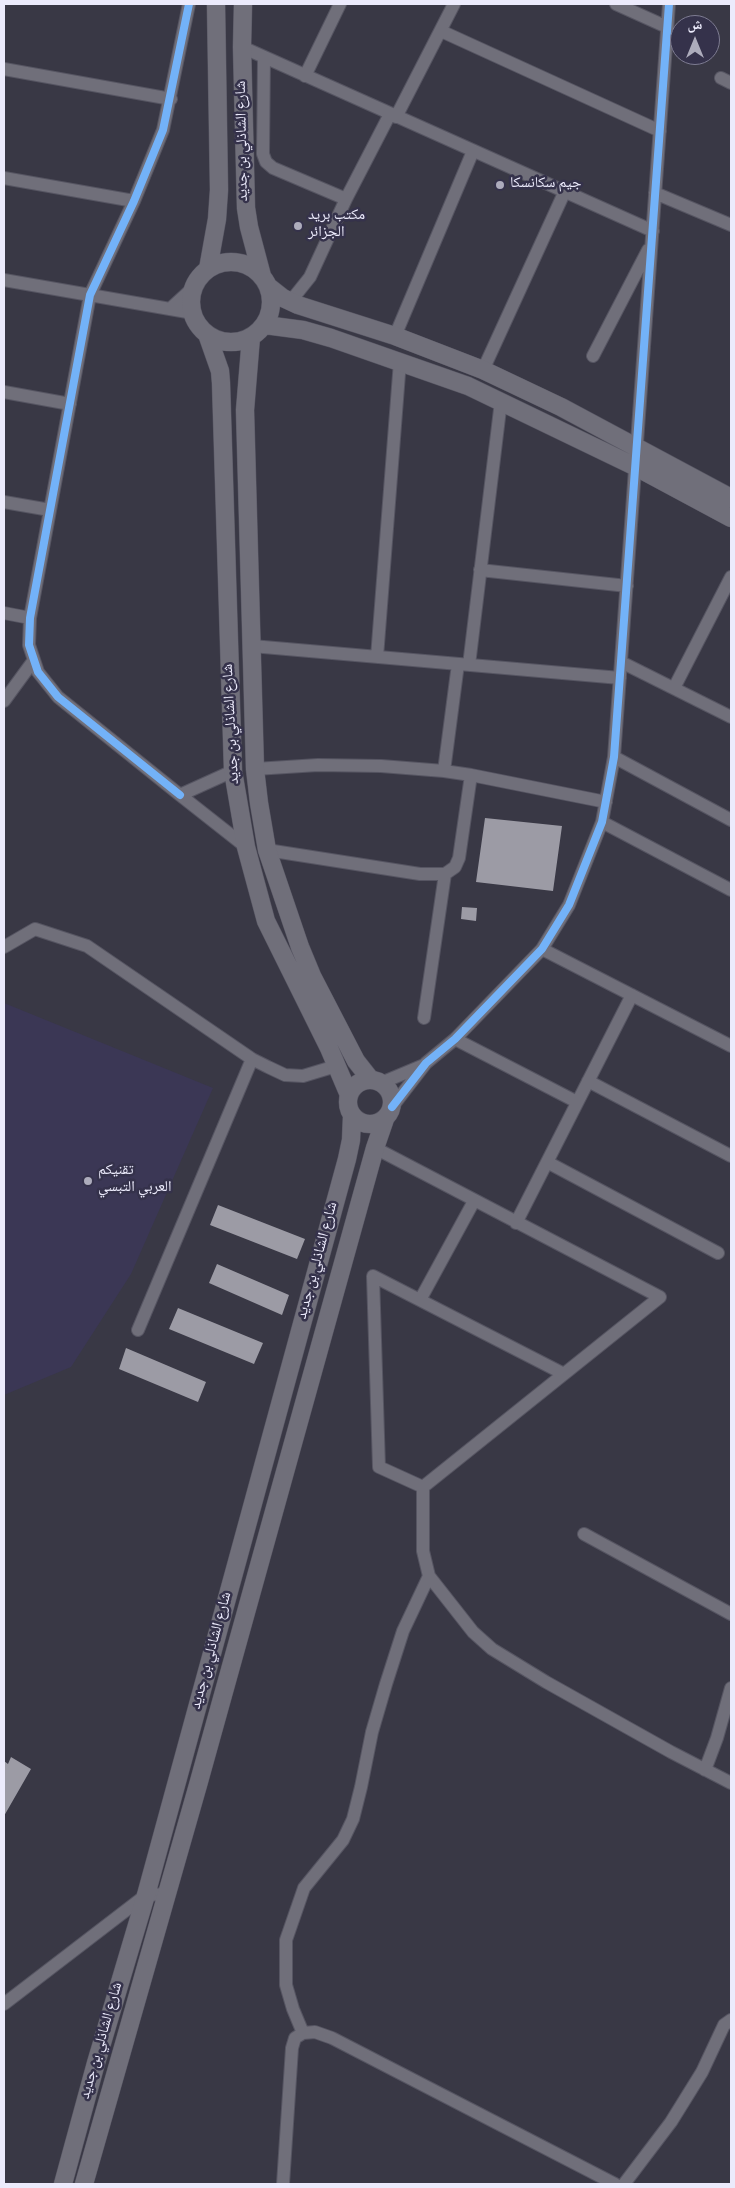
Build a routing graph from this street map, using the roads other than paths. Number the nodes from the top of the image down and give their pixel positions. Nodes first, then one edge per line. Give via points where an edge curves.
1 (189, 4) edge
2 (216, 4) edge
3 (244, 4) edge
4 (340, 4) edge
5 (454, 4) edge
6 (616, 4) edge
7 (669, 4) edge
8 (668, 27) junction
9 (441, 31) junction
10 (242, 48) junction
11 (264, 58) junction
12 (4, 69) edge
13 (305, 76) junction
14 (171, 99) junction
15 (393, 116) junction
16 (660, 131) junction
17 (473, 151) junction
18 (4, 178) edge
19 (565, 192) junction
20 (655, 192) junction
21 (346, 199) junction
22 (134, 202) junction
23 (731, 225) edge
24 (653, 230) junction
25 (651, 245) junction
26 (208, 269) junction
27 (4, 280) edge
28 (266, 282) junction
29 (194, 287) junction
30 (90, 295) junction
31 (290, 302) junction
32 (170, 309) junction
33 (193, 313) junction
34 (264, 325) junction
35 (207, 334) junction
36 (394, 336) junction
37 (251, 337) junction
38 (592, 356) dead end
39 (400, 361) junction
40 (483, 370) junction
41 (4, 392) edge
42 (500, 401) junction
43 (70, 404) junction
44 (637, 449) junction
45 (636, 467) junction
46 (731, 498) edge
47 (4, 502) edge
48 (50, 510) junction
49 (731, 518) edge
50 (480, 570) junction
51 (731, 577) edge
52 (627, 586) junction
53 (4, 613) edge
54 (30, 618) junction
55 (252, 646) junction
56 (377, 657) junction
57 (34, 660) junction
58 (621, 662) junction
59 (463, 665) junction
60 (620, 678) junction
61 (674, 688) junction
62 (4, 701) edge
63 (731, 717) edge
64 (614, 757) junction
65 (255, 769) junction
66 (444, 771) junction
67 (233, 772) junction
68 (471, 775) junction
69 (180, 796) junction
70 (606, 802) junction
71 (731, 820) edge
72 (602, 822) junction
73 (246, 848) junction
74 (267, 850) junction
75 (445, 874) junction
76 (731, 890) edge
77 (4, 948) edge
78 (542, 949) junction
79 (632, 995) junction
80 (424, 1018) dead end
81 (454, 1040) junction
82 (731, 1046) edge
83 (252, 1059) junction
84 (426, 1064) junction
85 (336, 1066) junction
86 (376, 1081) junction
87 (588, 1081) junction
88 (348, 1095) junction
89 (577, 1102) junction
90 (388, 1113) junction
91 (352, 1116) junction
92 (375, 1148) junction
93 (731, 1156) edge
94 (547, 1162) junction
95 (474, 1201) junction
96 (516, 1222) junction
97 (718, 1253) dead end
98 (420, 1300) junction
99 (138, 1330) dead end
100 (564, 1374) junction
101 (423, 1487) junction
102 (584, 1534) dead end
103 (429, 1576) junction
104 (731, 1614) edge
105 (731, 1688) edge
106 (705, 1770) junction
107 (731, 1783) edge
108 (167, 1894) junction
109 (146, 1895) junction
110 (4, 2004) edge
111 (731, 2020) edge
112 (303, 2033) junction
113 (63, 2184) edge
114 (84, 2184) edge
115 (283, 2184) edge
116 (615, 2184) edge
117 (624, 2184) edge

1 - 14 street
2 - 26 main road, شارع الشاذلي بن جديد via 219,190
3 - 10 main road, شارع الشاذلي بن جديد
4 - 13 street
5 - 9 street
6 - 8 street
7 - 8 street
8 - 16 street
9 - 15 street
9 - 16 street
10 - 11 street
10 - 28 main road, شارع الشاذلي بن جديد via 246,208
11 - 13 street
11 - 21 street via 263,154 266,162 272,168
12 - 14 street
13 - 15 street
14 - 22 street via 163,130
15 - 17 street
15 - 21 street
16 - 20 street
17 - 19 street
17 - 36 street
18 - 22 street
19 - 24 street
19 - 40 street
20 - 23 street
20 - 24 street
21 - 31 street via 310,278
22 - 30 street
24 - 25 street
25 - 38 street
25 - 44 street
26 - 28 main road via 234,261 250,265
26 - 29 main road
27 - 30 street
28 - 31 main road
28 - 34 main road via 272,300
29 - 32 street
29 - 33 main road
30 - 32 street
30 - 43 street
31 - 36 main road
32 - 33 street
33 - 35 main road
34 - 37 main road
34 - 39 main road via 303,330
35 - 37 main road via 228,342
35 - 67 main road, شارع الشاذلي بن جديد via 220,371 222,396
36 - 40 main road
37 - 55 main road, شارع الشاذلي بن جديد via 245,410
39 - 42 main road
39 - 56 street
40 - 44 main road via 561,407
41 - 43 street
42 - 45 main road
42 - 50 street
43 - 48 street
44 - 45 street
44 - 46 main road
45 - 49 main road
45 - 52 street
47 - 48 street
48 - 54 street
50 - 52 street
50 - 59 street
51 - 61 street
52 - 58 street
53 - 54 street
54 - 57 street via 29,645
55 - 56 street
55 - 65 main road, شارع الشاذلي بن جديد
56 - 59 street
57 - 62 street
57 - 69 street via 38,672 58,697
58 - 60 street
58 - 61 street
59 - 60 street
59 - 66 street
60 - 64 street
61 - 63 street
64 - 70 street
64 - 71 street
65 - 66 street via 318,765
65 - 74 main road, شارع الشاذلي بن جديد
66 - 68 street
67 - 69 street
67 - 73 main road, شارع الشاذلي بن جديد
68 - 70 street
68 - 75 street via 459,858 455,867
69 - 73 street
70 - 72 street
72 - 76 street
72 - 78 street via 569,905
73 - 85 main road, شارع الشاذلي بن جديد via 269,928
74 - 75 street via 420,874
74 - 86 main road, شارع الشاذلي بن جديد via 312,976 356,1061
75 - 80 street
77 - 83 street via 35,930 87,946
78 - 79 street
78 - 81 street
79 - 82 street
79 - 87 street
81 - 84 street
81 - 89 street
83 - 85 street via 285,1074 303,1076
83 - 99 street
84 - 86 street
84 - 90 street
85 - 88 main road, شارع الشاذلي بن جديد
86 - 88 main road via 355,1086
86 - 90 main road via 392,1096
87 - 89 street
87 - 93 street
88 - 91 main road
89 - 94 street
90 - 91 main road via 377,1124 366,1125
90 - 92 main road, شارع الشاذلي بن جديد
91 - 109 main road, شارع الشاذلي بن جديد via 347,1160
92 - 95 street
92 - 108 main road, شارع الشاذلي بن جديد
94 - 96 street
94 - 97 street
95 - 96 street
95 - 98 street
96 - 100 street via 660,1297
98 - 100 street
98 - 101 street via 373,1276 379,1467
100 - 101 street
101 - 103 street via 424,1551
102 - 104 street
103 - 106 street via 473,1632 492,1649
103 - 112 street via 403,1631 389,1675 372,1732 353,1820 343,1840 304,1888 286,1940 286,1985
105 - 106 street
106 - 107 street
108 - 109 street
108 - 114 main road, شارع الشاذلي بن جديد
109 - 110 street
109 - 113 main road, شارع الشاذلي بن جديد
111 - 117 street via 724,2025 702,2072 671,2122
112 - 115 street via 295,2038 292,2048
112 - 116 street via 315,2032 332,2038

